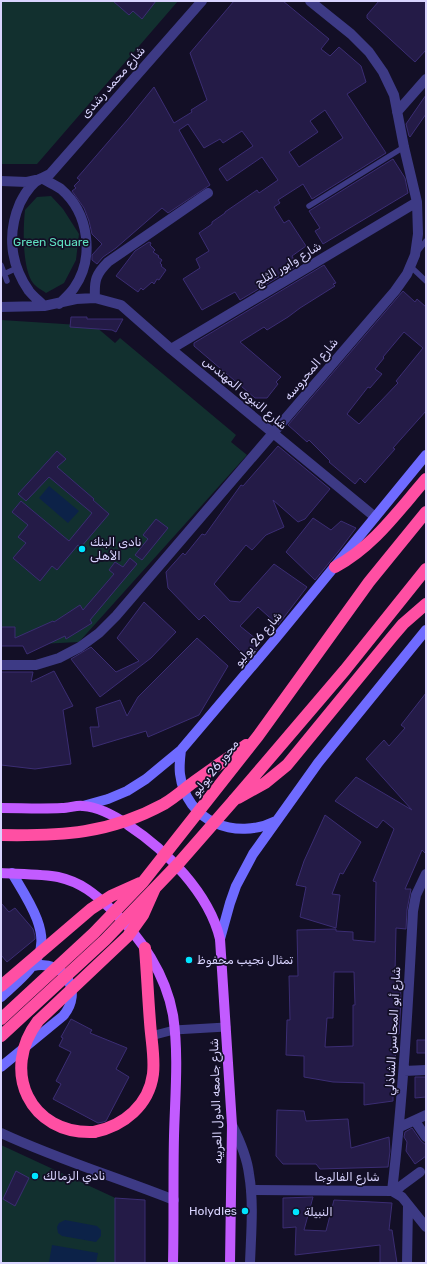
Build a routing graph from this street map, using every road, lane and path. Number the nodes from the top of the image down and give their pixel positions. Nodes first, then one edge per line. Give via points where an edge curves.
1 (202, 1) edge
2 (310, 1) edge
3 (426, 79) edge
4 (397, 112) junction
5 (404, 147) junction
6 (39, 179) junction
7 (1, 181) edge
8 (208, 193) dead end
9 (417, 202) junction
10 (310, 206) dead end
11 (426, 241) edge
12 (415, 255) junction
13 (1, 265) edge
14 (410, 266) junction
15 (17, 268) junction
16 (4, 274) junction
17 (7, 281) dead end
18 (426, 281) edge
19 (95, 298) junction
20 (59, 304) junction
21 (44, 306) junction
22 (1, 307) edge
23 (171, 349) junction
24 (273, 433) junction
25 (426, 455) edge
26 (426, 479) edge
27 (426, 512) edge
28 (375, 517) junction
29 (335, 567) junction
30 (426, 569) edge
31 (426, 604) edge
32 (426, 630) edge
33 (1, 665) edge
34 (258, 736) junction
35 (181, 750) junction
36 (234, 800) junction
37 (84, 806) junction
38 (1, 808) edge
39 (278, 820) junction
40 (1, 835) edge
41 (1, 873) edge
42 (12, 874) junction
43 (426, 874) edge
44 (143, 882) junction
45 (155, 888) junction
46 (220, 939) junction
47 (145, 948) junction
48 (33, 966) junction
49 (1, 986) edge
50 (1, 997) edge
51 (1, 1019) edge
52 (226, 1027) junction
53 (174, 1030) junction
54 (1, 1036) edge
55 (151, 1036) junction
56 (1, 1067) edge
57 (426, 1070) edge
58 (404, 1071) junction
59 (426, 1115) edge
60 (415, 1121) junction
61 (232, 1125) junction
62 (400, 1127) junction
63 (1, 1133) edge
64 (426, 1137) edge
65 (420, 1172) dead end
66 (251, 1190) junction
67 (394, 1192) junction
68 (174, 1200) junction
69 (408, 1205) junction
70 (426, 1227) edge
71 (173, 1263) edge
72 (230, 1263) edge
73 (250, 1263) edge
74 (407, 1263) edge

1 - 6 street, شارع محمد رشدى via 50,174
2 - 4 street, شارع المحروسه via 369,52 383,72 394,95
3 - 4 street
4 - 5 street, شارع المحروسه
5 - 9 street, شارع المحروسه
5 - 10 lane
6 - 7 street via 27,182
6 - 15 street via 23,196 15,215 11,235
6 - 20 street via 61,189 75,206 84,225 87,247 84,268 74,288
8 - 19 street via 108,262 99,271 94,283
9 - 12 street, شارع المحروسه via 418,234
9 - 23 street, شارع وابور الثلج
11 - 12 lane
12 - 14 street, شارع المحروسه
13 - 16 lane
14 - 18 lane
14 - 24 street, شارع المحروسه via 395,291
15 - 16 lane
15 - 21 street via 30,292
16 - 17 lane
19 - 20 street, شارع النبوى المهندس via 76,299
19 - 23 street, شارع النبوى المهندس via 121,305
20 - 21 street
21 - 22 street
23 - 24 street, شارع النبوى المهندس
24 - 28 street, شارع النبوى المهندس
24 - 33 street, شارع المحروسه via 99,633 59,658 36,665
25 - 28 main road, شارع 26 يوليو
26 - 29 highway via 372,541
27 - 34 highway, محور 26 يوليو, bridge via 369,582
28 - 29 main road, شارع 26 يوليو
29 - 35 main road, شارع 26 يوليو
30 - 36 highway via 345,670
31 - 36 highway via 403,624 287,765 265,783
32 - 39 main road via 318,763
34 - 40 highway, bridge via 165,803 120,823 74,833
34 - 44 highway, محور 26 يوليو, bridge
35 - 37 main road, شارع 26 يوليو via 127,791
35 - 39 main road via 180,775 183,787 193,804 206,818 217,824 242,830 266,826
36 - 45 highway, bridge
37 - 38 main road, شارع جامعه الدول العربيه
37 - 46 main road, شارع جامعه الدول العربيه via 105,811 121,820 165,853 200,895 217,925
39 - 46 main road via 244,870 230,904
41 - 42 main road
42 - 47 main road via 58,877 88,888 119,917
42 - 48 main road via 30,904 40,929 41,945
43 - 58 street, شارع أبو المحاسن الشاذلي via 416,894 413,911
44 - 49 highway, bridge via 111,896 91,909
44 - 51 highway, محور 26 يوليو, bridge via 94,933
45 - 54 highway, bridge via 105,940
45 - 55 highway, bridge via 143,915 132,931 38,1021 30,1033 23,1047 21,1062 24,1087 33,1105 47,1120 56,1125 75,1131 104,1130 122,1122 143,1102 153,1074
46 - 52 main road, شارع جامعه الدول العربيه
47 - 53 main road via 167,993
47 - 55 highway
48 - 50 main road
48 - 56 main road via 52,966 62,972 72,988 72,1001 63,1016
52 - 53 street
52 - 61 main road, شارع جامعه الدول العربيه
53 - 55 street
53 - 68 main road
57 - 58 street
58 - 62 street, شارع أبو المحاسن الشاذلي
59 - 60 street
60 - 62 street
60 - 64 street
61 - 66 street via 245,1156
61 - 72 main road, شارع جامعه الدول العربيه
62 - 67 street, شارع أبو المحاسن الشاذلي
63 - 68 street via 33,1148
65 - 67 street
66 - 67 street, شارع الفالوجا
66 - 73 street
67 - 69 street, شارع الفالوجا
68 - 71 main road
69 - 70 street, شارع الفالوجا
69 - 74 street

